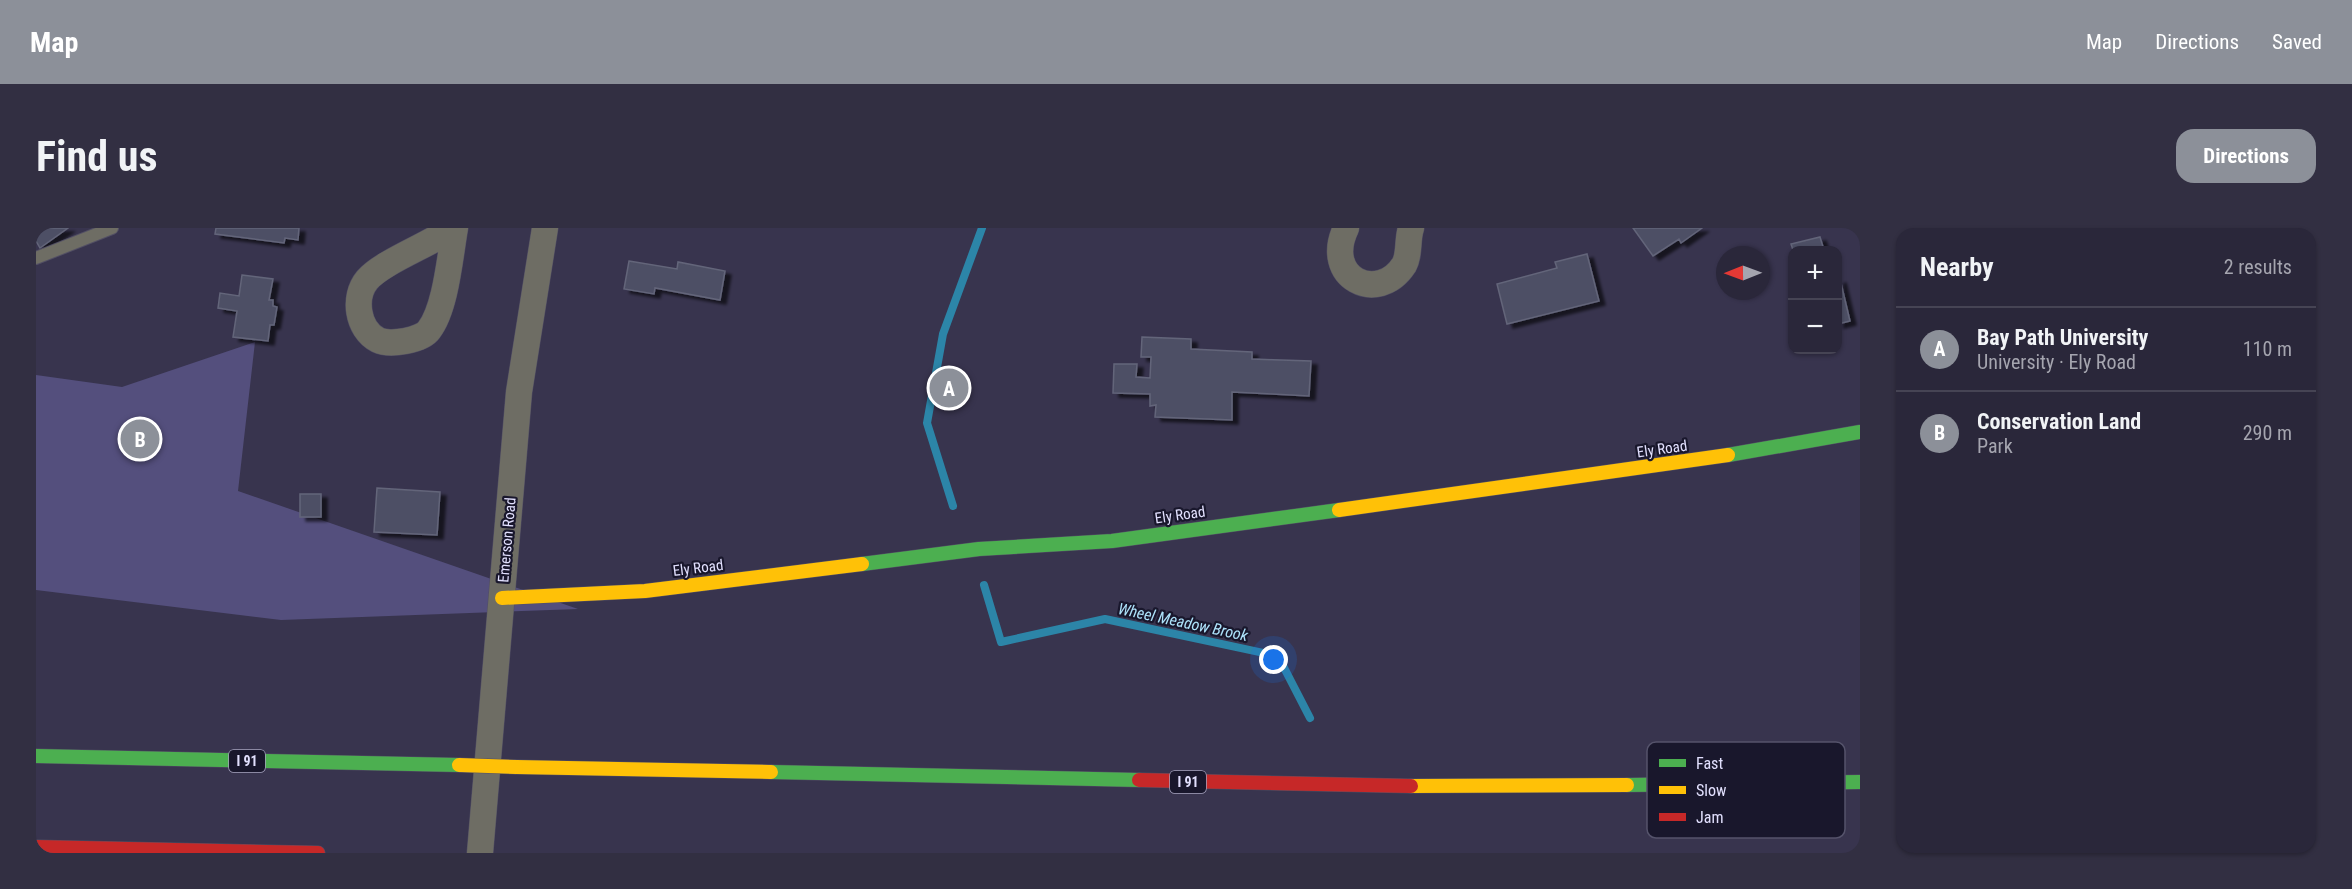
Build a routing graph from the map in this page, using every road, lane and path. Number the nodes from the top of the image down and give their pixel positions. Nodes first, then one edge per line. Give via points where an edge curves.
1 (112, 228) edge
2 (454, 228) edge
3 (545, 228) edge
4 (1346, 228) edge
5 (1411, 228) edge
6 (36, 258) edge
7 (1860, 432) edge
8 (502, 598) junction
9 (36, 756) edge
10 (1845, 782) edge
11 (1860, 782) edge
12 (1647, 785) edge
13 (36, 847) edge
14 (318, 853) edge
15 (480, 853) edge

1 - 6 lane
2 - 2 street via 379,270 360,290 360,317 379,340 399,342 424,336 430,328 440,309
3 - 8 street, Emerson Road via 519,392
4 - 5 street via 1340,240 1344,270 1353,280 1371,284 1389,279 1404,265
7 - 8 main road, Ely Road via 1702,460 1112,541 978,549 645,591
8 - 15 street, Emerson Road
9 - 12 main road, I 91, bridge via 1452,787
10 - 11 main road, I 91, bridge
13 - 14 main road

